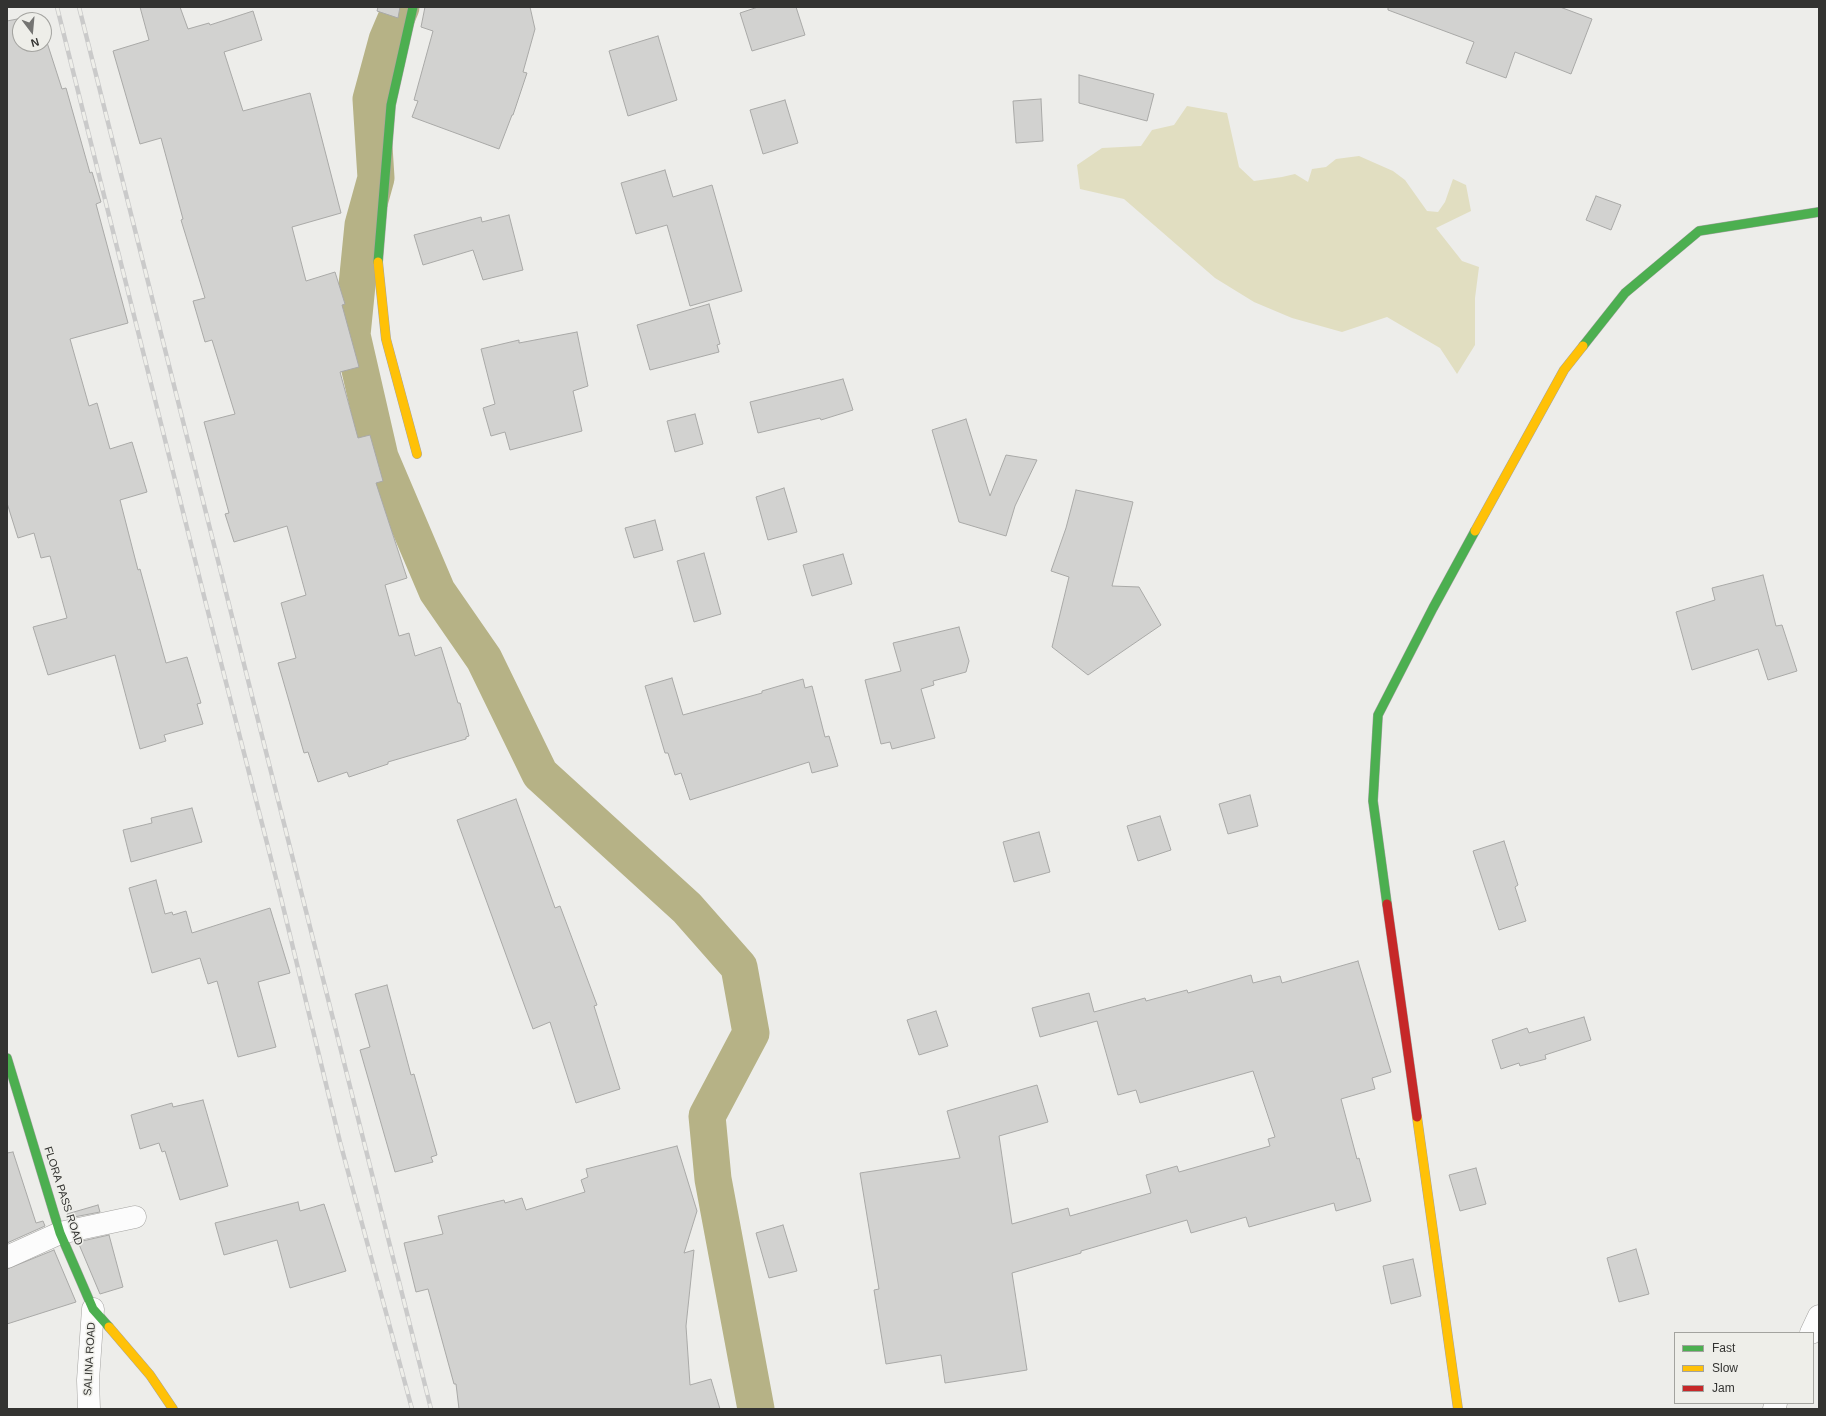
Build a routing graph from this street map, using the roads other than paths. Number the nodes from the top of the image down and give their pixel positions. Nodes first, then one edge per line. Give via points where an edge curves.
1 (413, 7) edge
2 (1819, 212) edge
3 (417, 454) dead end
4 (7, 1058) edge
5 (135, 1217) dead end
6 (60, 1233) junction
7 (7, 1257) edge
8 (93, 1309) junction
9 (1819, 1316) edge
10 (1811, 1332) edge
11 (89, 1409) edge
12 (173, 1409) edge
13 (1458, 1409) edge

1 - 3 street via 391,105 378,258 386,339
2 - 13 street via 1699,231 1625,293 1564,370 1433,608 1378,715 1373,801
4 - 6 street, FLORA PASS ROAD
5 - 6 street
6 - 7 street
6 - 8 street, FLORA PASS ROAD
8 - 11 street, SALINA ROAD via 88,1380
8 - 12 street, FLORA PASS ROAD via 150,1375
9 - 10 street

